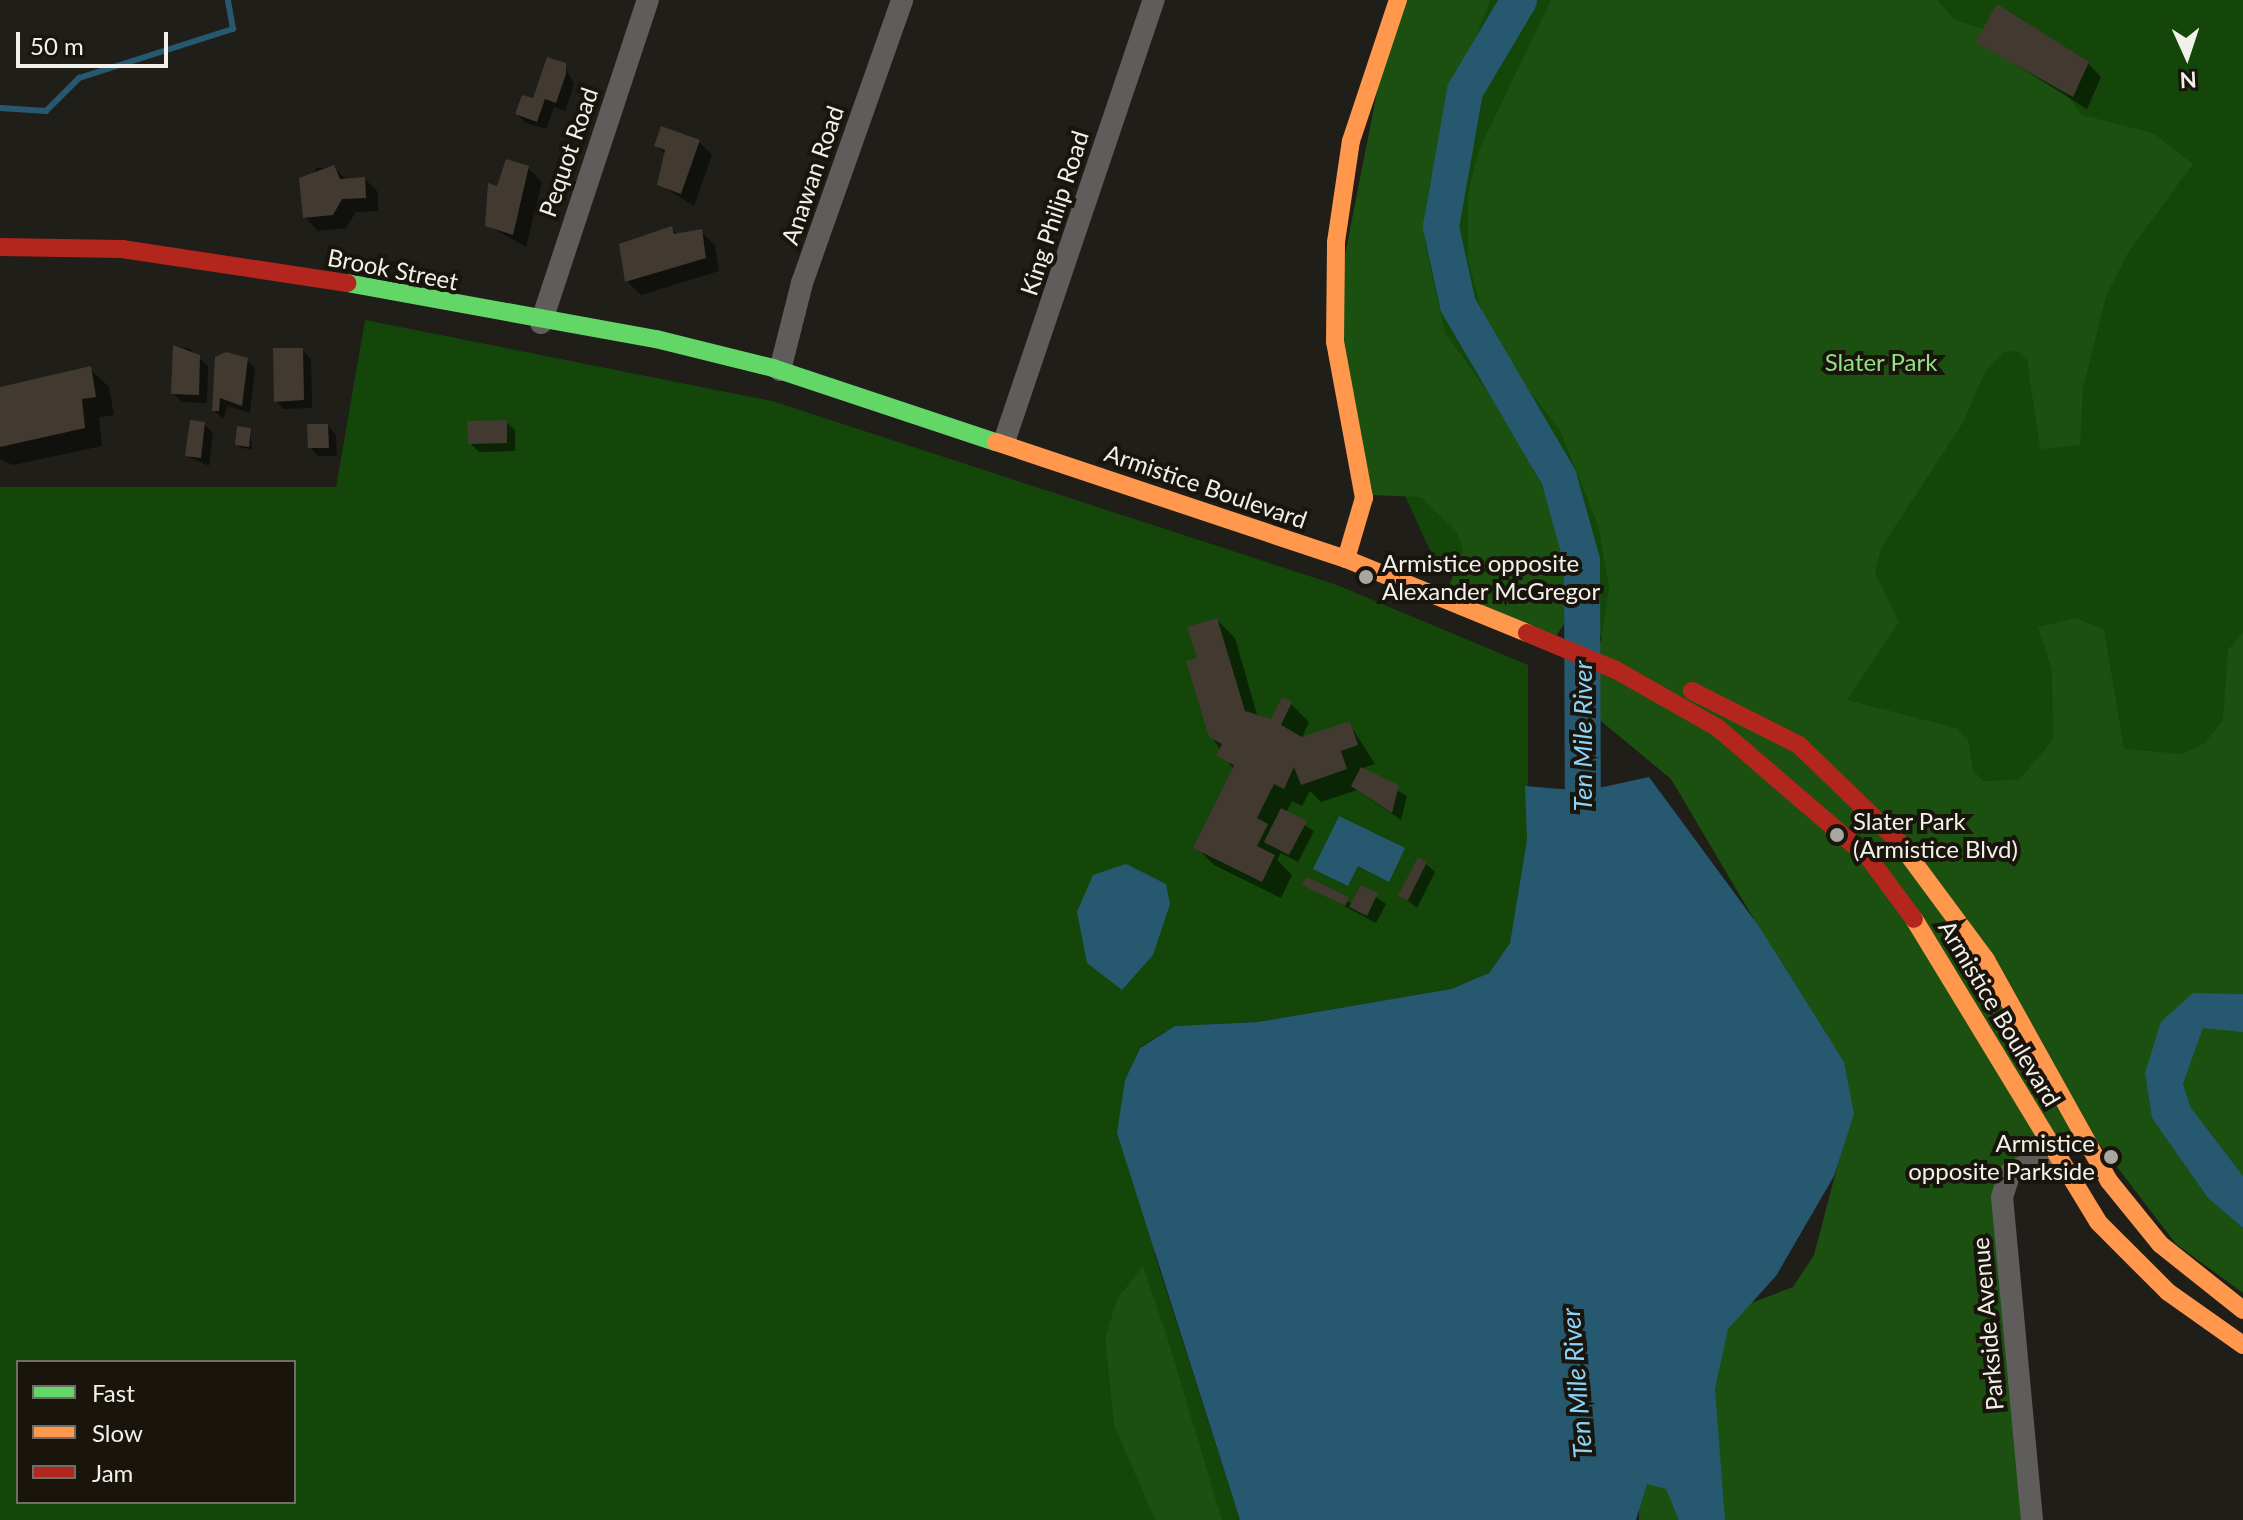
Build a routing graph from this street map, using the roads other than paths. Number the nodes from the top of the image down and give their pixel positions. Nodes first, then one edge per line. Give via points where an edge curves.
1 (648, 0) edge
2 (902, 0) edge
3 (1154, 0) edge
4 (1398, 0) edge
5 (0, 247) edge
6 (541, 323) junction
7 (776, 369) junction
8 (1004, 442) junction
9 (1346, 559) junction
10 (1616, 670) junction
11 (2054, 1152) junction
12 (2243, 1310) edge
13 (2243, 1345) edge
14 (2032, 1520) edge

1 - 6 street, Pequot Road
2 - 7 street, Anawan Road
3 - 8 street, King Philip Road
4 - 9 main road via 1351,141 1336,242 1335,342 1364,498
5 - 6 main road, Brook Street via 122,249 256,267
6 - 7 main road, Brook Street via 656,339
7 - 8 main road, Armistice Boulevard
8 - 9 main road, Armistice Boulevard
9 - 10 main road, Armistice Boulevard
10 - 11 main road, Armistice Boulevard via 1742,746 1868,857 1943,958
10 - 12 main road, Armistice Boulevard via 1702,694 1799,745 1899,842 1986,960 2109,1181 2160,1244
11 - 13 main road, Armistice Boulevard via 2117,1245
11 - 14 street, Parkside Avenue via 2010,1173 2002,1197

